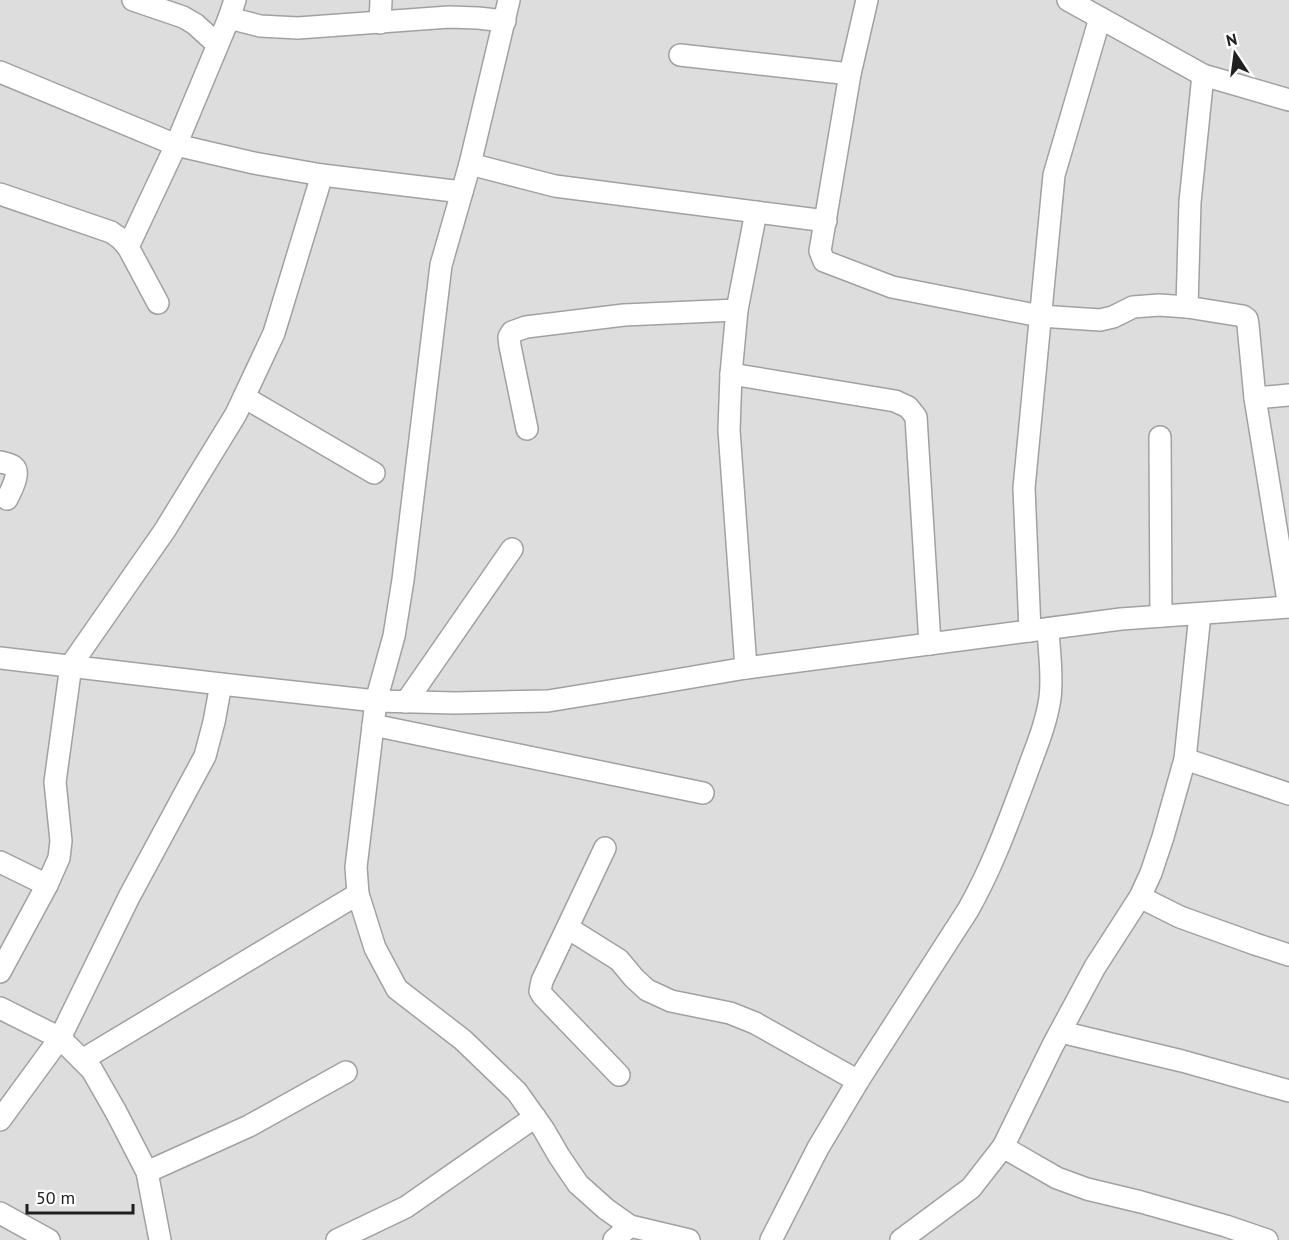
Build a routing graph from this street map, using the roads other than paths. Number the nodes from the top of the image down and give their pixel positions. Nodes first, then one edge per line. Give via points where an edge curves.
1 (133, 0) edge
2 (381, 0) edge
3 (509, 0) edge
4 (867, 0) edge
5 (1068, 0) edge
6 (232, 9) edge
7 (1100, 18) junction
8 (505, 21) junction
9 (380, 23) junction
10 (217, 45) junction
11 (680, 55) dead end
12 (0, 72) edge
13 (850, 74) junction
14 (1203, 75) junction
15 (1289, 100) edge
16 (176, 146) junction
17 (470, 164) junction
18 (322, 175) junction
19 (462, 192) junction
20 (0, 195) edge
21 (756, 212) junction
22 (826, 221) junction
23 (128, 248) junction
24 (158, 303) dead end
25 (1187, 307) junction
26 (737, 310) junction
27 (1040, 316) junction
28 (731, 374) junction
29 (1289, 395) edge
30 (244, 398) junction
31 (1256, 398) junction
32 (527, 429) dead end
33 (1160, 437) dead end
34 (0, 462) edge
35 (374, 473) dead end
36 (7, 499) dead end
37 (512, 549) dead end
38 (1283, 607) edge
39 (1200, 614) junction
40 (1161, 616) junction
41 (1289, 617) edge
42 (1039, 630) junction
43 (930, 644) junction
44 (0, 657) edge
45 (71, 666) junction
46 (746, 668) junction
47 (221, 684) junction
48 (376, 701) junction
49 (406, 702) junction
50 (373, 725) junction
51 (1185, 759) junction
52 (703, 793) dead end
53 (1289, 794) edge
54 (605, 848) dead end
55 (0, 862) edge
56 (47, 885) junction
57 (358, 894) junction
58 (1140, 897) junction
59 (568, 928) junction
60 (1289, 955) edge
61 (0, 972) edge
62 (0, 1008) edge
63 (1061, 1032) junction
64 (60, 1038) junction
65 (82, 1060) junction
66 (346, 1072) dead end
67 (619, 1075) dead end
68 (858, 1081) junction
69 (1289, 1091) edge
70 (535, 1117) junction
71 (0, 1120) edge
72 (1002, 1147) junction
73 (147, 1172) junction
74 (0, 1213) edge
75 (630, 1226) junction
76 (49, 1240) edge
77 (160, 1240) edge
78 (337, 1240) edge
79 (614, 1240) edge
80 (689, 1240) edge
81 (771, 1240) edge
82 (901, 1240) edge
83 (1267, 1240) edge

1 - 10 street via 183,17
2 - 9 street
3 - 8 street
4 - 13 street
5 - 7 street
6 - 9 street via 260,26
6 - 10 street
7 - 14 street
7 - 27 street via 1054,175
8 - 9 street via 449,17
8 - 17 street
10 - 16 street
11 - 13 street
12 - 16 street
13 - 22 street
14 - 15 street
14 - 25 street via 1190,202
16 - 18 street
16 - 23 street
17 - 19 street
17 - 21 street via 555,186
18 - 19 street
18 - 30 street via 274,333
19 - 48 street via 441,265 403,580 394,636
20 - 23 street via 111,232
21 - 22 street
21 - 26 street
22 - 27 street via 820,251 824,261 892,287
23 - 24 street
25 - 27 street via 1133,307 1100,320
25 - 31 street via 1247,319
26 - 28 street
26 - 32 street via 624,315 512,332 510,346
27 - 42 street via 1024,488
28 - 43 street via 895,401 908,407 916,417
28 - 46 street via 729,430
29 - 31 street
30 - 35 street
30 - 45 street via 165,531
31 - 38 street
33 - 40 street
34 - 36 street via 14,466 17,475
37 - 49 street
38 - 39 street
38 - 41 street
39 - 40 street
39 - 51 street
40 - 42 street
42 - 43 street
42 - 68 street via 1051,672 1050,699 1043,730 998,849 968,910
43 - 46 street
44 - 45 street
45 - 47 street
45 - 56 street via 55,782 61,849
46 - 49 street via 548,700
47 - 48 street
47 - 64 street via 205,756 129,897
48 - 49 street
48 - 50 street
50 - 52 street
50 - 57 street via 356,867
51 - 53 street
51 - 58 street via 1163,837
54 - 59 street
55 - 56 street
56 - 61 street
57 - 65 street
57 - 70 street via 375,948 397,988 463,1040 517,1092
58 - 60 street via 1180,917
58 - 63 street via 1095,967
59 - 67 street via 540,991
59 - 68 street via 619,960 647,990 671,1001 730,1013 755,1023
62 - 64 street
63 - 69 street
63 - 72 street
64 - 65 street
64 - 71 street
65 - 73 street via 92,1070
66 - 73 street via 249,1126
68 - 81 street
70 - 75 street via 578,1184
70 - 78 street via 406,1207
72 - 82 street via 971,1188
72 - 83 street via 1067,1182
73 - 77 street
74 - 76 street
75 - 79 street
75 - 80 street

